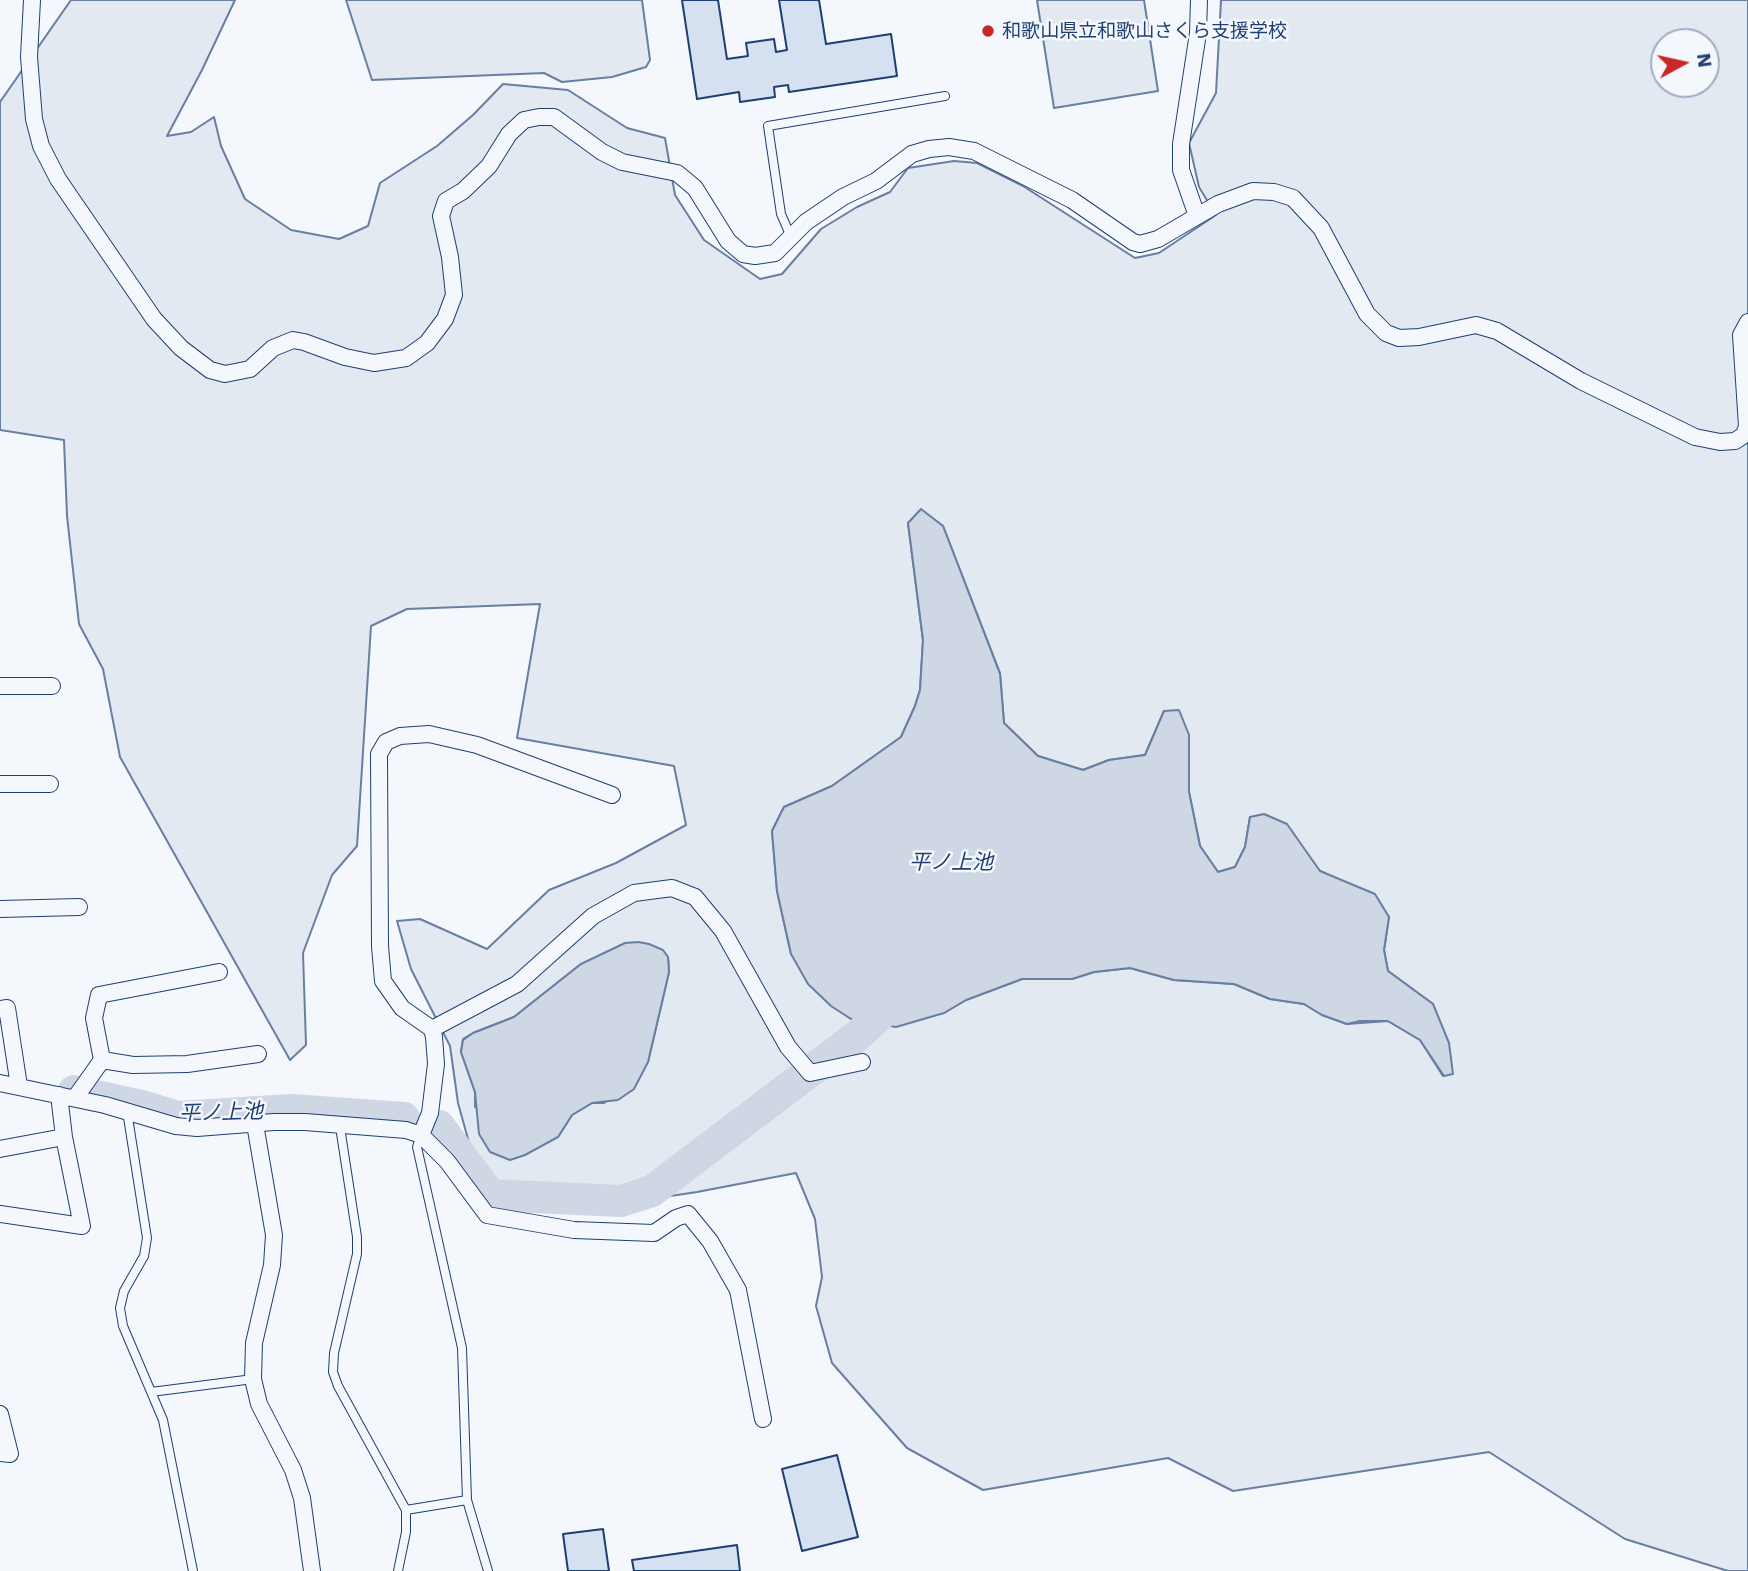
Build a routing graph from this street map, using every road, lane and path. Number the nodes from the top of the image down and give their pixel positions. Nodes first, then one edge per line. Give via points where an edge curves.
1 (32, 0) edge
2 (1199, 0) edge
3 (944, 96) dead end
4 (1197, 216) junction
5 (791, 237) junction
6 (1748, 322) edge
7 (0, 686) edge
8 (52, 686) dead end
9 (0, 784) edge
10 (50, 784) dead end
11 (612, 795) dead end
12 (79, 907) dead end
13 (0, 909) edge
14 (219, 972) dead end
15 (0, 1009) edge
16 (432, 1029) junction
17 (258, 1054) dead end
18 (100, 1062) junction
19 (862, 1062) dead end
20 (18, 1078) junction
21 (0, 1083) edge
22 (59, 1095) junction
23 (75, 1098) junction
24 (127, 1111) junction
25 (255, 1124) junction
26 (340, 1126) junction
27 (421, 1135) junction
28 (64, 1137) junction
29 (0, 1149) edge
30 (0, 1214) edge
31 (253, 1379) junction
32 (151, 1391) junction
33 (0, 1414) edge
34 (764, 1419) dead end
35 (0, 1453) edge
36 (467, 1500) junction
37 (406, 1510) junction
38 (193, 1571) edge
39 (312, 1571) edge
40 (398, 1571) edge
41 (488, 1571) edge

1 - 5 street via 29,57 41,146 58,179 154,319 210,370 225,374 250,369 273,348 293,340 374,363 406,358 427,343 446,319 454,295 441,216 446,201 489,166 509,134 531,118 554,117 622,162 677,173 695,188 728,241 743,254 775,253
2 - 4 street via 1181,144 1181,170
3 - 5 lane via 768,126 781,214
4 - 5 street via 1158,240 1133,242 1072,200 974,151 949,147 912,154 806,222
4 - 6 street via 1253,191 1293,198 1321,228 1367,314 1386,333 1419,337 1476,326 1497,331 1581,381 1695,437 1720,442 1735,442 1747,426 1741,335
7 - 8 street
9 - 10 street
11 - 16 street via 477,745 429,734 386,742 379,754 383,981 402,1008
12 - 13 street
14 - 18 street via 99,995 94,1018
15 - 20 street via 7,1008
16 - 19 street via 517,984 593,916 634,893 672,888 695,897 723,931 788,1047 810,1073
16 - 27 street via 436,1063 430,1113
17 - 18 street via 187,1064
18 - 23 street
20 - 21 street
20 - 22 street
22 - 23 street
22 - 28 street
23 - 24 street
24 - 25 street via 176,1126
24 - 32 lane via 148,1238 120,1308
25 - 26 street
25 - 31 street via 274,1235 254,1343
26 - 27 street
26 - 37 lane via 357,1254 333,1372
27 - 34 street via 447,1161 486,1215 574,1230 654,1233 688,1214 710,1241 738,1290
27 - 36 lane via 417,1147 462,1348
28 - 29 street
28 - 30 street via 82,1226
31 - 32 lane
31 - 39 street via 259,1404 299,1488
32 - 38 lane via 163,1420
33 - 35 street via 10,1454
36 - 37 lane
36 - 41 lane
37 - 40 lane

